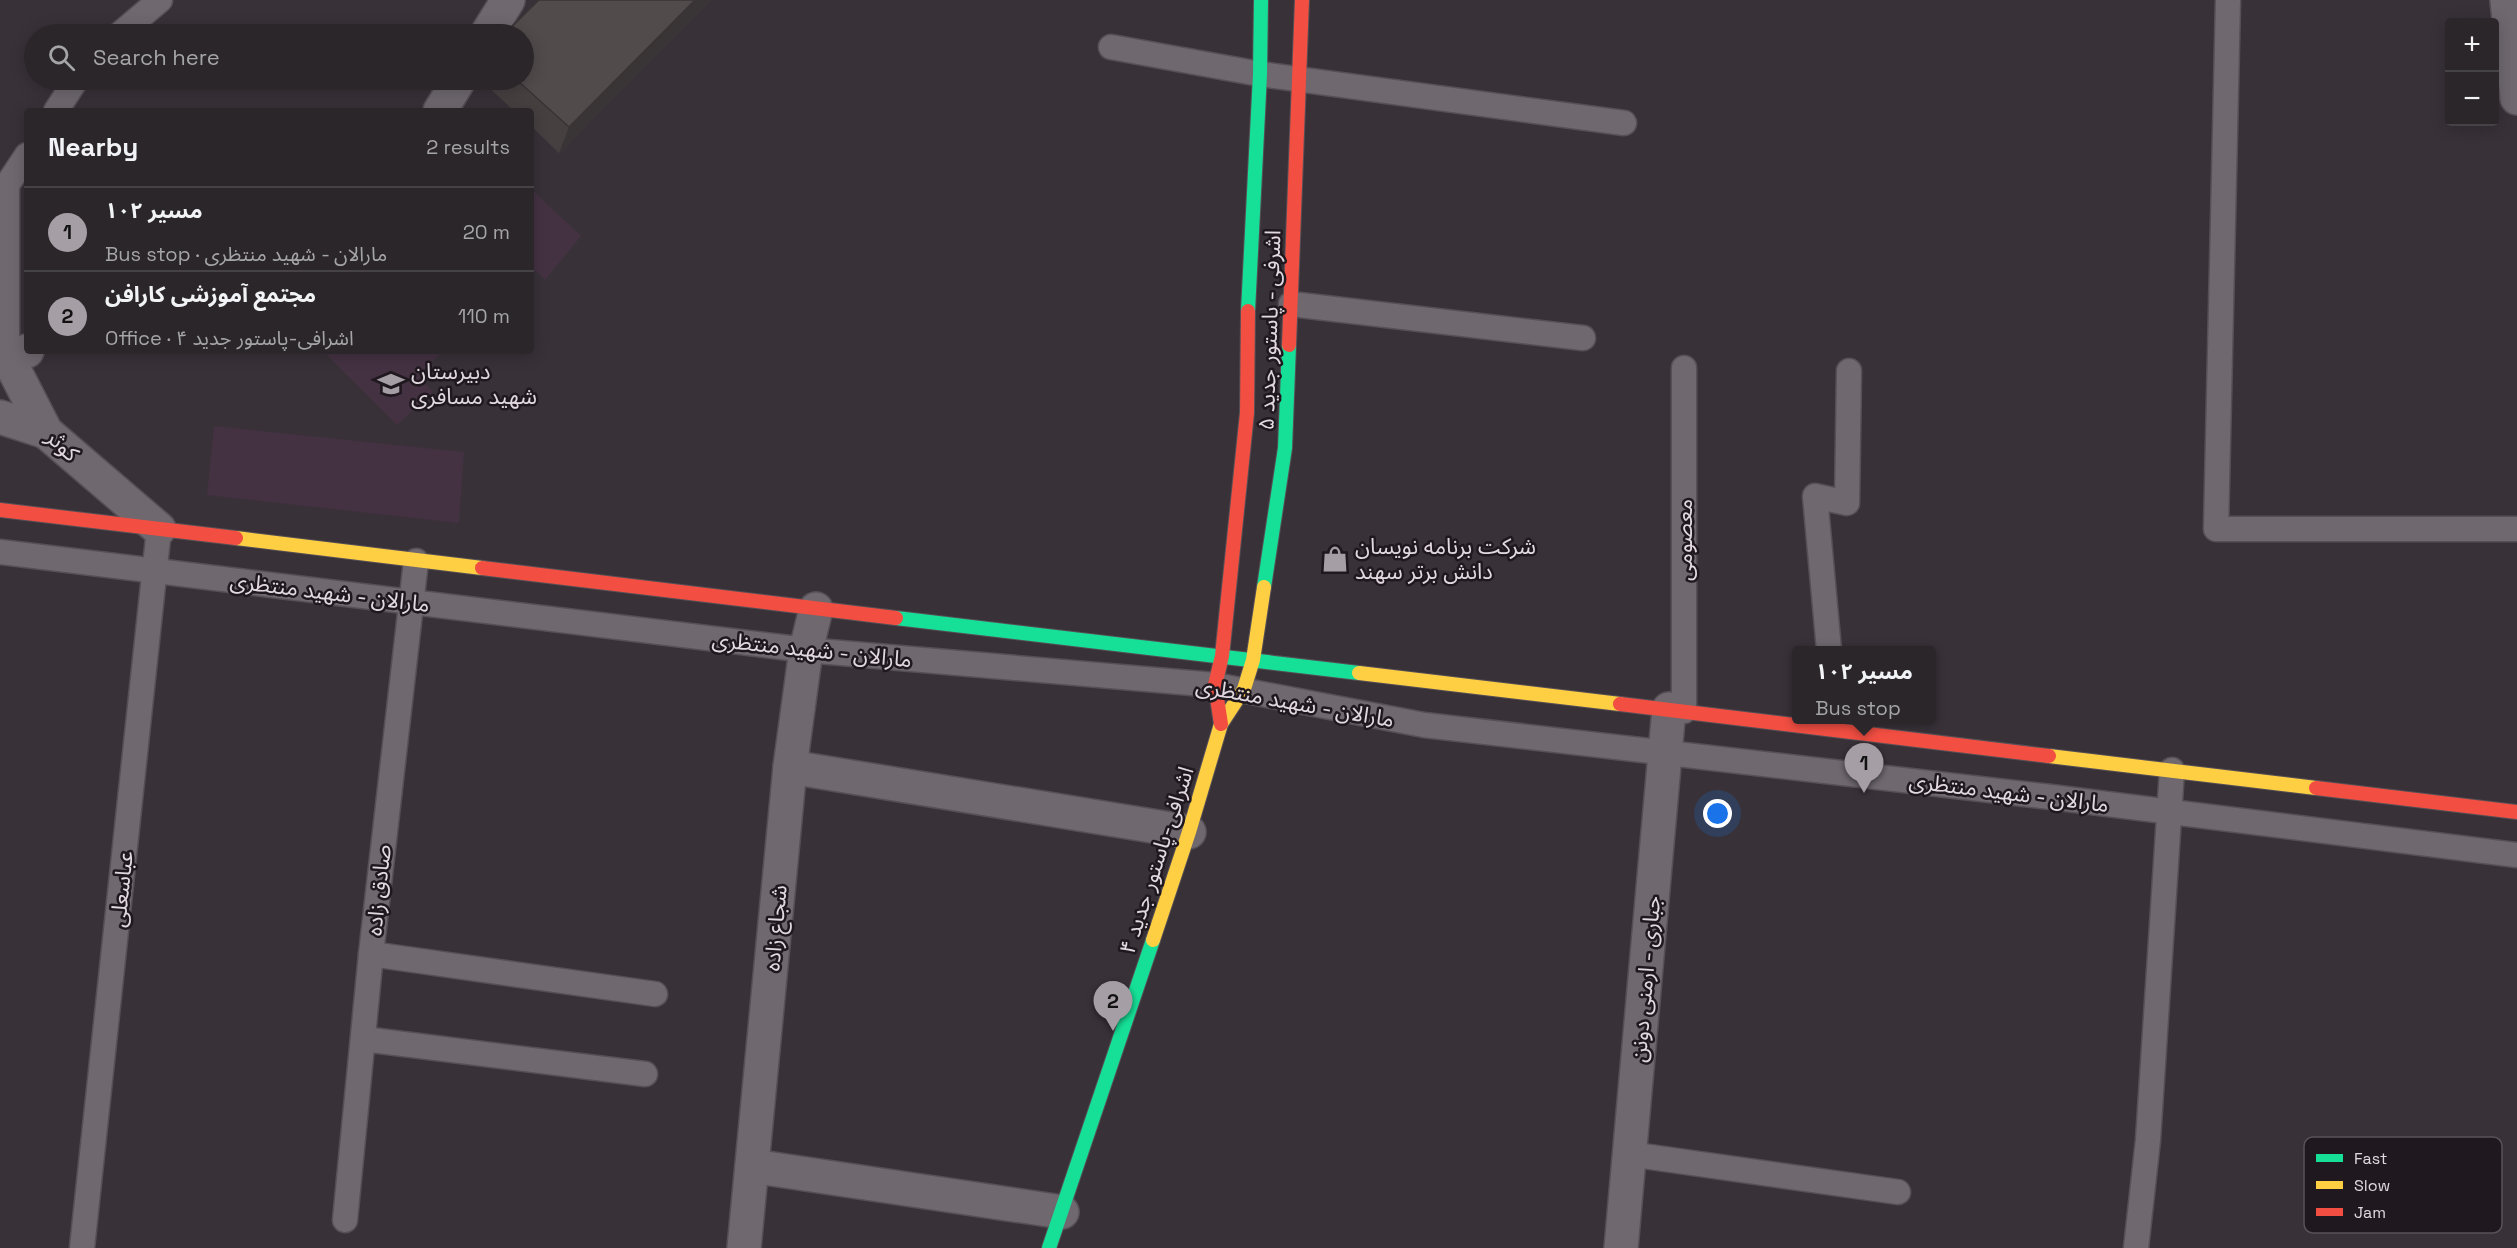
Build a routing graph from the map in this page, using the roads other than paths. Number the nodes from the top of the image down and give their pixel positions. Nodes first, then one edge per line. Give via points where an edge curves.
1 (160, 0) edge
2 (508, 0) edge
3 (1260, 0) edge
4 (1302, 0) edge
5 (2228, 0) edge
6 (2507, 0) edge
7 (132, 24) edge
8 (493, 24) edge
9 (1111, 47) dead end
10 (1260, 74) junction
11 (1299, 80) junction
12 (70, 90) edge
13 (453, 90) edge
14 (2517, 98) edge
15 (58, 108) edge
16 (442, 108) edge
17 (1624, 123) dead end
18 (24, 160) edge
19 (1291, 304) junction
20 (1583, 338) dead end
21 (17, 354) edge
22 (1684, 368) dead end
23 (1849, 372) dead end
24 (0, 417) edge
25 (46, 432) junction
26 (0, 510) edge
27 (159, 529) junction
28 (2517, 529) edge
29 (0, 552) edge
30 (416, 561) junction
31 (156, 571) junction
32 (410, 602) junction
33 (816, 609) junction
34 (1829, 646) edge
35 (806, 650) junction
36 (1222, 656) junction
37 (1253, 660) junction
38 (1215, 685) junction
39 (1244, 689) junction
40 (1677, 710) junction
41 (1792, 720) edge
42 (1221, 724) junction
43 (1836, 724) edge
44 (1665, 753) junction
45 (790, 767) junction
46 (2172, 770) junction
47 (2170, 811) junction
48 (2517, 812) edge
49 (1189, 832) junction
50 (2517, 855) edge
51 (370, 954) junction
52 (655, 994) dead end
53 (363, 1039) junction
54 (645, 1074) dead end
55 (1629, 1154) junction
56 (752, 1166) junction
57 (1898, 1192) dead end
58 (1062, 1212) junction
59 (345, 1220) dead end
60 (82, 1248) edge
61 (744, 1248) edge
62 (1050, 1248) edge
63 (1621, 1248) edge
64 (2136, 1248) edge

1 - 7 lane
2 - 8 street
3 - 10 main road, اشرفی - پاستور جدید ۵
4 - 11 main road, اشرفی - پاستور جدید ۵
5 - 28 lane via 2216,529
6 - 14 street
9 - 10 lane
10 - 11 lane
10 - 36 main road, اشرفی - پاستور جدید ۵ via 1248,275 1247,413
11 - 17 lane
11 - 19 main road, اشرفی - پاستور جدید ۵
12 - 15 lane
13 - 16 street
18 - 21 lane via 7,186
19 - 20 lane
19 - 37 main road, اشرفی - پاستور جدید ۵ via 1285,448
21 - 25 street, کوثر
22 - 40 lane, معصومی
23 - 34 lane via 1847,503 1815,496
24 - 25 street
25 - 27 street, کوثر
26 - 27 main road, مارالان - شهید منتظری
27 - 30 main road, مارالان - شهید منتظری
27 - 31 lane, عباسعلی
29 - 31 lane, مارالان - شهید منتظری
30 - 32 lane, صادق زاده
30 - 33 main road, مارالان - شهید منتظری
31 - 32 lane, مارالان - شهید منتظری
31 - 60 lane, عباسعلی
32 - 35 lane, مارالان - شهید منتظری
32 - 51 lane, صادق زاده
33 - 35 street, شجاع زاده
33 - 36 main road, مارالان - شهید منتظری
35 - 38 lane, مارالان - شهید منتظری
35 - 45 street, شجاع زاده
36 - 37 main road, مارالان - شهید منتظری
36 - 38 main road, اشرافی-پاستور جدید ۴
37 - 39 main road, اشرافی-پاستور جدید ۴
37 - 40 main road, مارالان - شهید منتظری
38 - 39 lane, مارالان - شهید منتظری
38 - 42 main road, اشرافی-پاستور جدید ۴
39 - 42 main road, اشرافی-پاستور جدید ۴
39 - 44 lane, مارالان - شهید منتظری via 1424,724
40 - 41 main road, مارالان - شهید منتظری
40 - 44 street, جباری - ارمنی دونن
42 - 49 main road, اشرافی-پاستور جدید ۴
43 - 46 main road, مارالان - شهید منتظری
44 - 47 lane, مارالان - شهید منتظری
44 - 55 street, جباری - ارمنی دونن
45 - 49 street
45 - 56 street, شجاع زاده
46 - 47 lane
46 - 48 main road, مارالان - شهید منتظری
47 - 50 lane, مارالان - شهید منتظری
47 - 64 lane via 2148,1140
49 - 58 main road, اشرافی-پاستور جدید ۴
51 - 52 lane
51 - 53 lane, صادق زاده
53 - 54 lane
53 - 59 lane, صادق زاده
55 - 57 lane
55 - 63 street, جباری - ارمنی دونن
56 - 58 street
56 - 61 street, شجاع زاده
58 - 62 main road, اشرافی-پاستور جدید ۴

